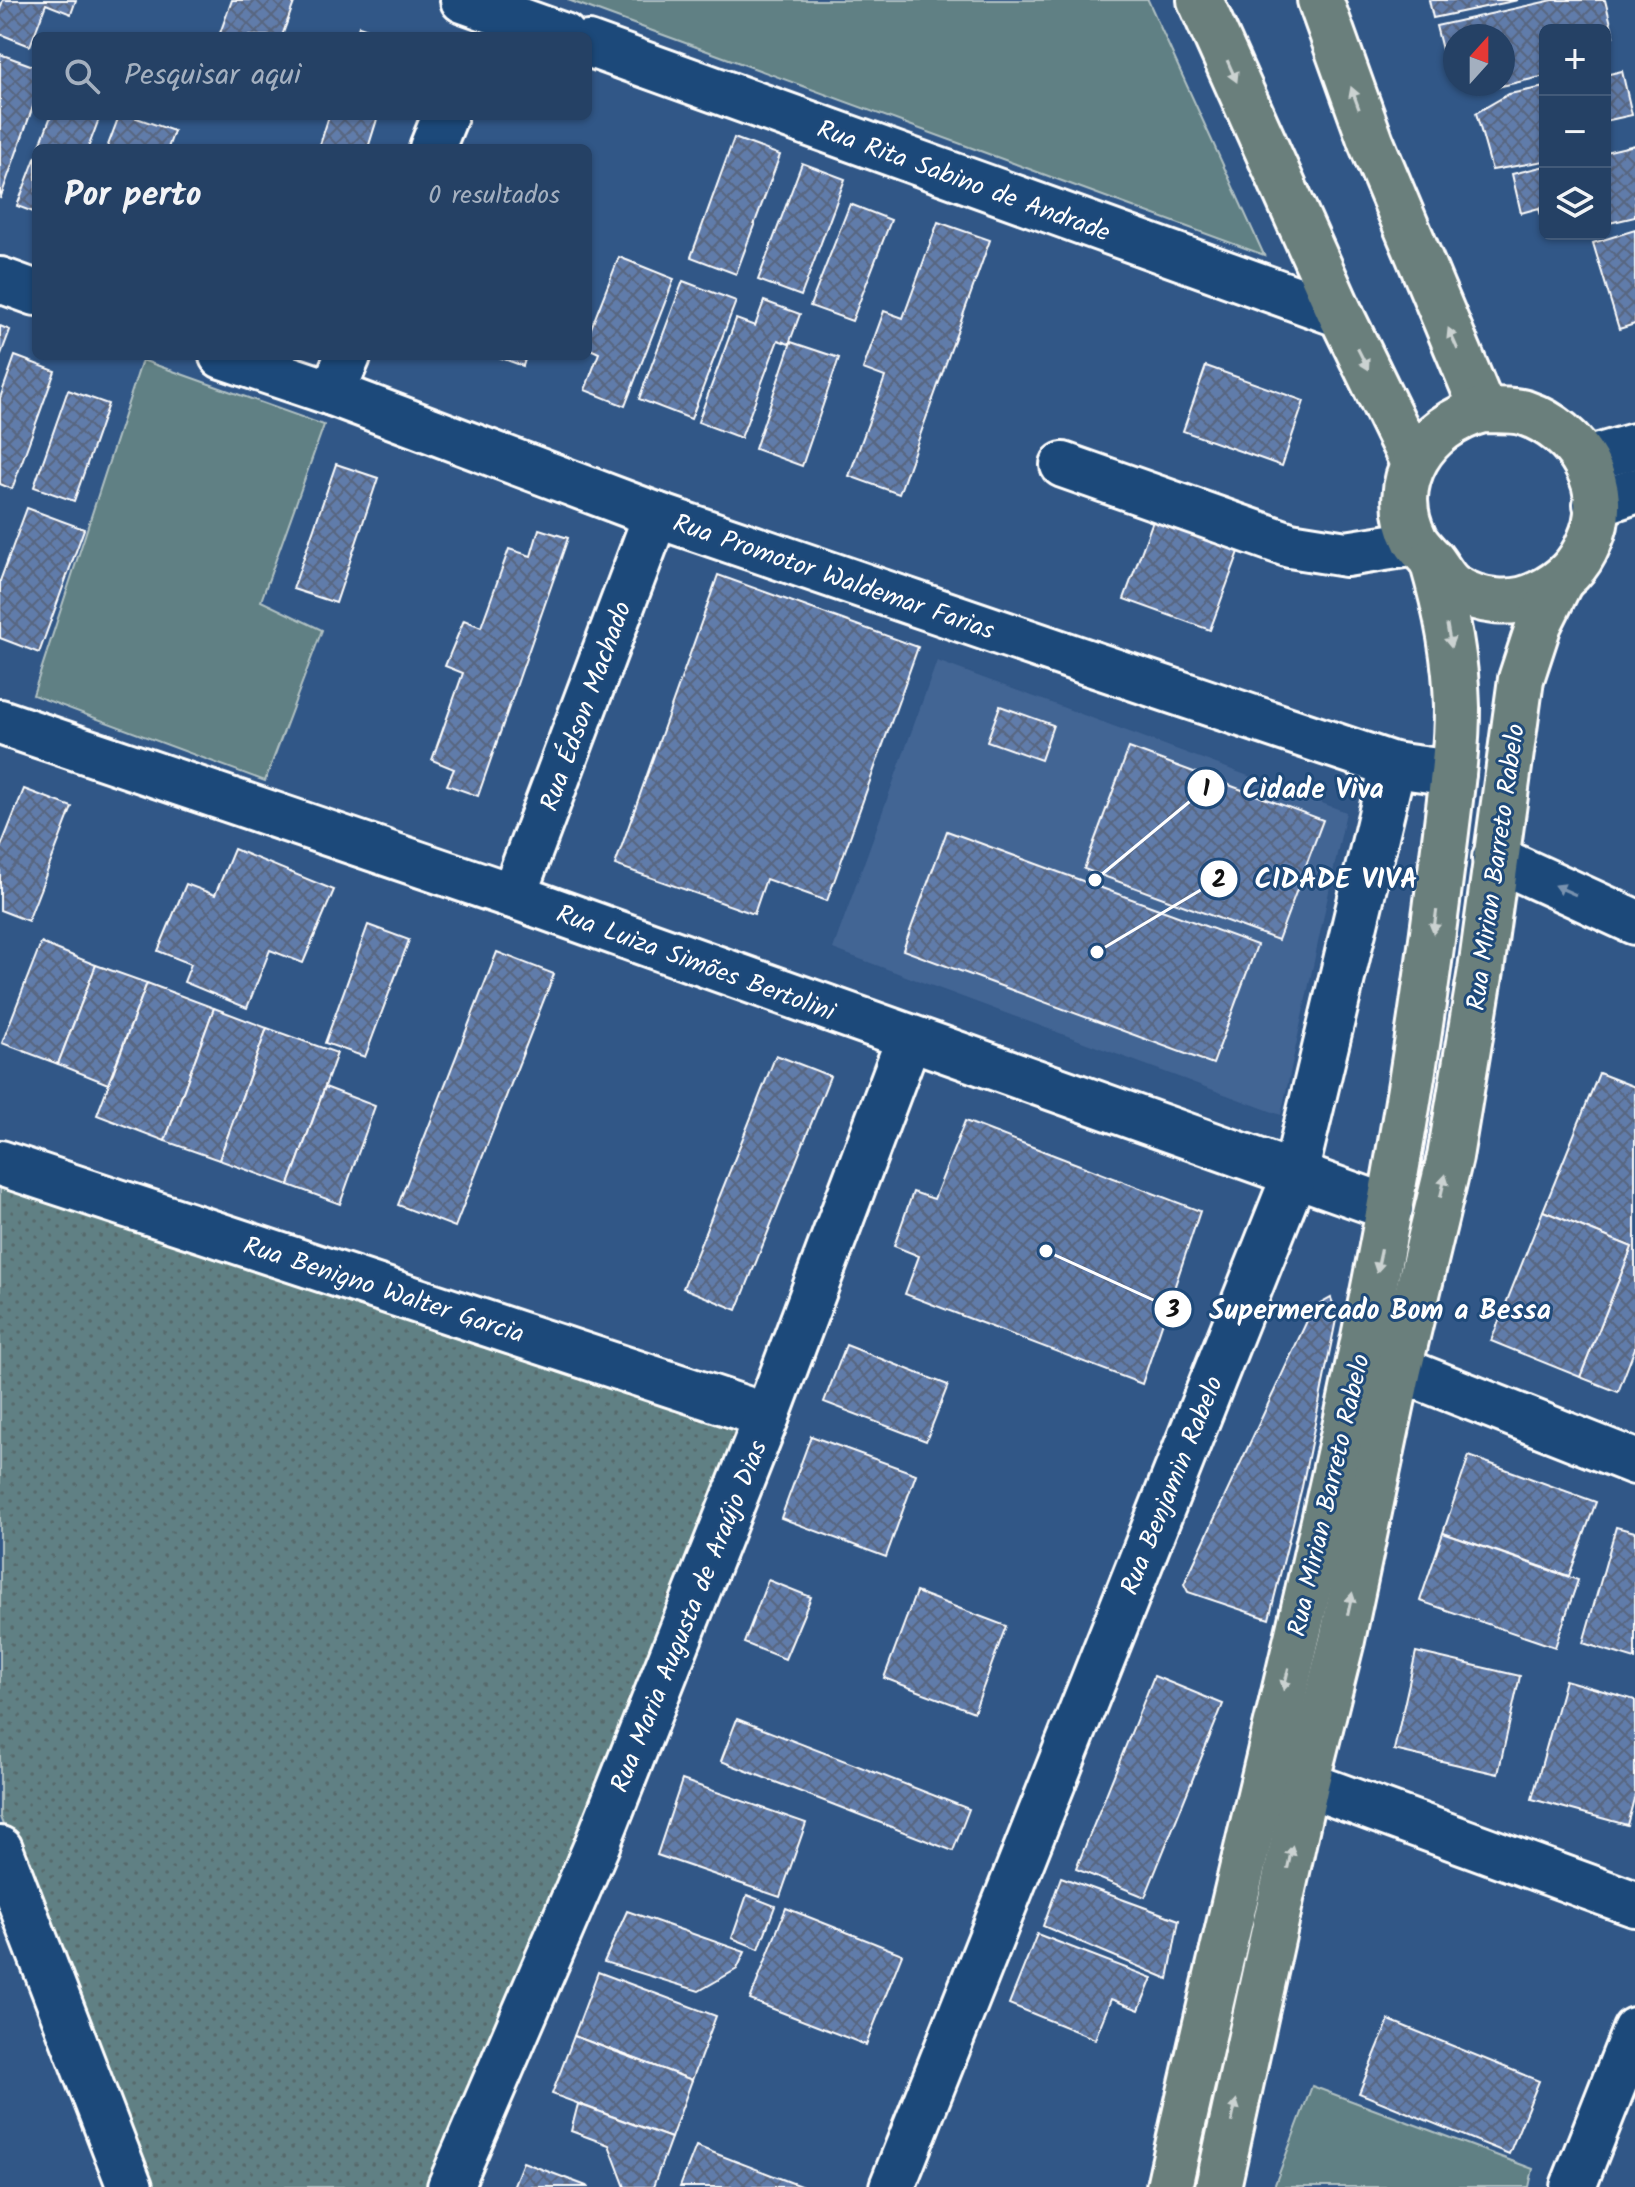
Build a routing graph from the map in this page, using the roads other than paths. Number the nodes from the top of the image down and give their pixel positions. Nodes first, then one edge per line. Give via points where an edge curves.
1 (1200, 0) edge
2 (1320, 0) edge
3 (476, 15) edge
4 (547, 32) edge
5 (592, 45) edge
6 (443, 120) edge
7 (434, 144) edge
8 (0, 280) edge
9 (32, 292) edge
10 (1341, 315) junction
11 (247, 360) edge
12 (340, 375) edge
13 (1483, 410) junction
14 (1635, 446) edge
15 (1586, 460) junction
16 (1413, 463) junction
17 (1063, 465) dead end
18 (1616, 497) edge
19 (656, 515) junction
20 (1424, 551) junction
21 (1559, 584) junction
22 (0, 722) edge
23 (1393, 765) junction
24 (1453, 773) junction
25 (1495, 858) junction
26 (513, 896) junction
27 (1635, 922) edge
28 (909, 1038) junction
29 (0, 1163) edge
30 (1295, 1174) junction
31 (1390, 1208) junction
32 (1399, 1369) junction
33 (767, 1416) junction
34 (1635, 1462) edge
35 (1306, 1784) junction
36 (0, 1849) edge
37 (1635, 1904) edge
38 (1635, 2030) edge
39 (130, 2187) edge
40 (450, 2187) edge
41 (892, 2187) edge
42 (1169, 2187) edge
43 (1218, 2187) edge
44 (1573, 2187) edge

1 -> 10 main road
13 -> 2 main road via 1371,142
3 - 4 street
5 - 10 street, Rua Rita Sabino de Andrade
6 - 7 street
8 - 9 street
10 -> 16 main road
11 - 12 street, Rua Promotor Waldemar Farias
12 - 19 street, Rua Promotor Waldemar Farias
13 - 15 main road via 1523,412 1560,429
13 - 16 main road via 1442,428
14 - 15 street
15 - 18 main road via 1594,478
16 - 20 main road via 1406,496 1409,523
17 - 20 street via 1290,545 1346,554
18 - 21 main road via 1581,560
19 - 23 street, Rua Promotor Waldemar Farias
19 - 26 street, Rua Édson Machado
20 - 21 main road via 1451,586 1497,603 1529,599
20 -> 24 main road, Rua Mirian Barreto Rabelo via 1452,646 1457,706
21 - 25 main road, Rua Mirian Barreto Rabelo via 1521,679
22 - 26 street, Rua Luiza Simões Bertolini
23 - 24 street, Rua Promotor Waldemar Farias
23 - 30 street, Rua Benjamin Rabelo
24 -> 31 main road, Rua Mirian Barreto Rabelo
27 -> 25 street
32 -> 25 main road, Rua Mirian Barreto Rabelo via 1450,1157
26 - 28 street, Rua Luiza Simões Bertolini
28 - 30 street, Rua Luiza Simões Bertolini
28 - 33 street, Rua Maria Augusta de Araújo Dias
29 - 33 street, Rua Benigno Walter Garcia
30 - 31 street, Rua Luiza Simões Bertolini
30 - 41 street, Rua Benjamin Rabelo
31 -> 42 main road, Rua Mirian Barreto Rabelo via 1328,1503
32 - 34 street
35 -> 32 main road, Rua Mirian Barreto Rabelo
33 - 40 street, Rua Maria Augusta de Araújo Dias via 597,1845
35 - 37 street
43 -> 35 main road, Rua Mirian Barreto Rabelo
36 - 39 street
38 - 44 street

